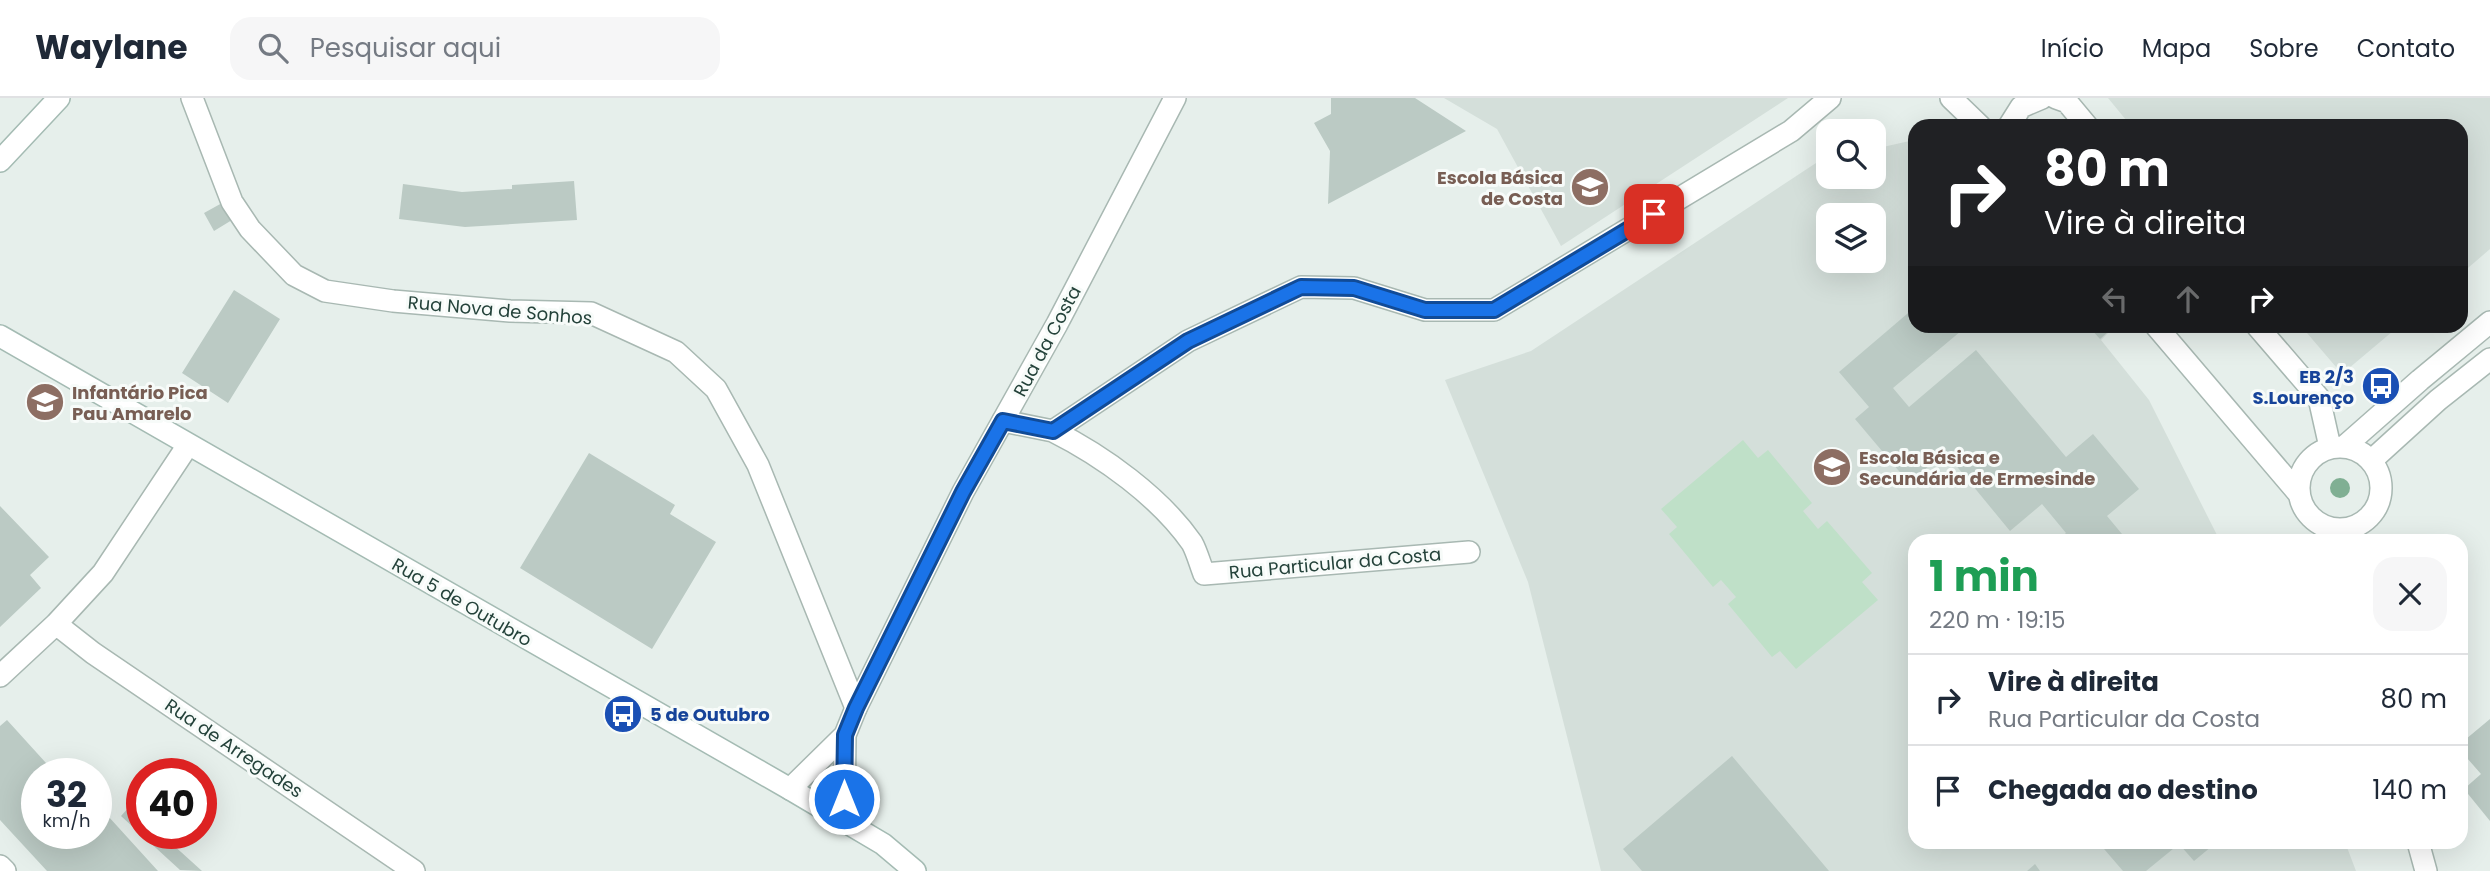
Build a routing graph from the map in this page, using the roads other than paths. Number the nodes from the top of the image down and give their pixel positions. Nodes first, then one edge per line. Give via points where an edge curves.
1 (59, 98) edge
2 (192, 98) edge
3 (1175, 98) edge
4 (1830, 98) edge
5 (1951, 98) edge
6 (2042, 98) edge
7 (2062, 99) edge
8 (1973, 119) edge
9 (2013, 119) edge
10 (2081, 119) edge
11 (2, 157) edge
12 (2490, 322) edge
13 (2161, 333) edge
14 (2263, 333) edge
15 (2, 336) edge
16 (2490, 359) edge
17 (1003, 421) junction
18 (1053, 431) junction
19 (188, 445) junction
20 (2338, 447) junction
21 (2372, 460) junction
22 (2299, 494) junction
23 (2370, 516) junction
24 (2314, 520) junction
25 (2320, 534) edge
26 (2370, 534) edge
27 (1469, 552) dead end
28 (56, 624) junction
29 (0, 676) edge
30 (856, 708) junction
31 (845, 735) junction
32 (790, 789) junction
33 (844, 821) junction
34 (2420, 849) edge
35 (0, 866) edge
36 (5, 871) edge
37 (414, 871) edge
38 (915, 871) edge
39 (2426, 871) edge

1 - 11 street
2 - 30 street, Rua Nova de Sonhos via 232,202 250,229 293,275 325,291 393,301 591,313 676,352 716,389 758,464
3 - 17 street, Rua da Costa
4 - 18 street via 1790,131 1494,310 1425,310 1354,288 1301,287 1188,341
5 - 8 street
6 - 9 street via 2021,107
7 - 10 street
12 - 20 street
13 - 22 street
14 - 20 street via 2319,398
15 - 19 street, Rua 5 de Outubro
16 - 21 street
17 - 18 street, Rua Particular da Costa
17 - 30 street, Rua da Costa
18 - 27 street, Rua Particular da Costa via 1087,448 1153,499 1192,544 1204,573
19 - 28 street via 103,573
19 - 32 street, Rua 5 de Outubro
20 - 21 street via 2360,451
20 - 22 street via 2316,453 2306,464
21 - 23 street via 2382,489
22 - 24 street
23 - 24 street via 2343,529
23 - 26 street
24 - 25 street
28 - 29 street
28 - 37 street, Rua de Arregades
30 - 31 street, Rua da Costa
31 - 32 street, Rua da Costa
31 - 33 street, Rua da Costa
32 - 33 street, Rua 5 de Outubro
33 - 38 street, Rua 5 de Outubro via 883,844
34 - 39 street
35 - 36 street

